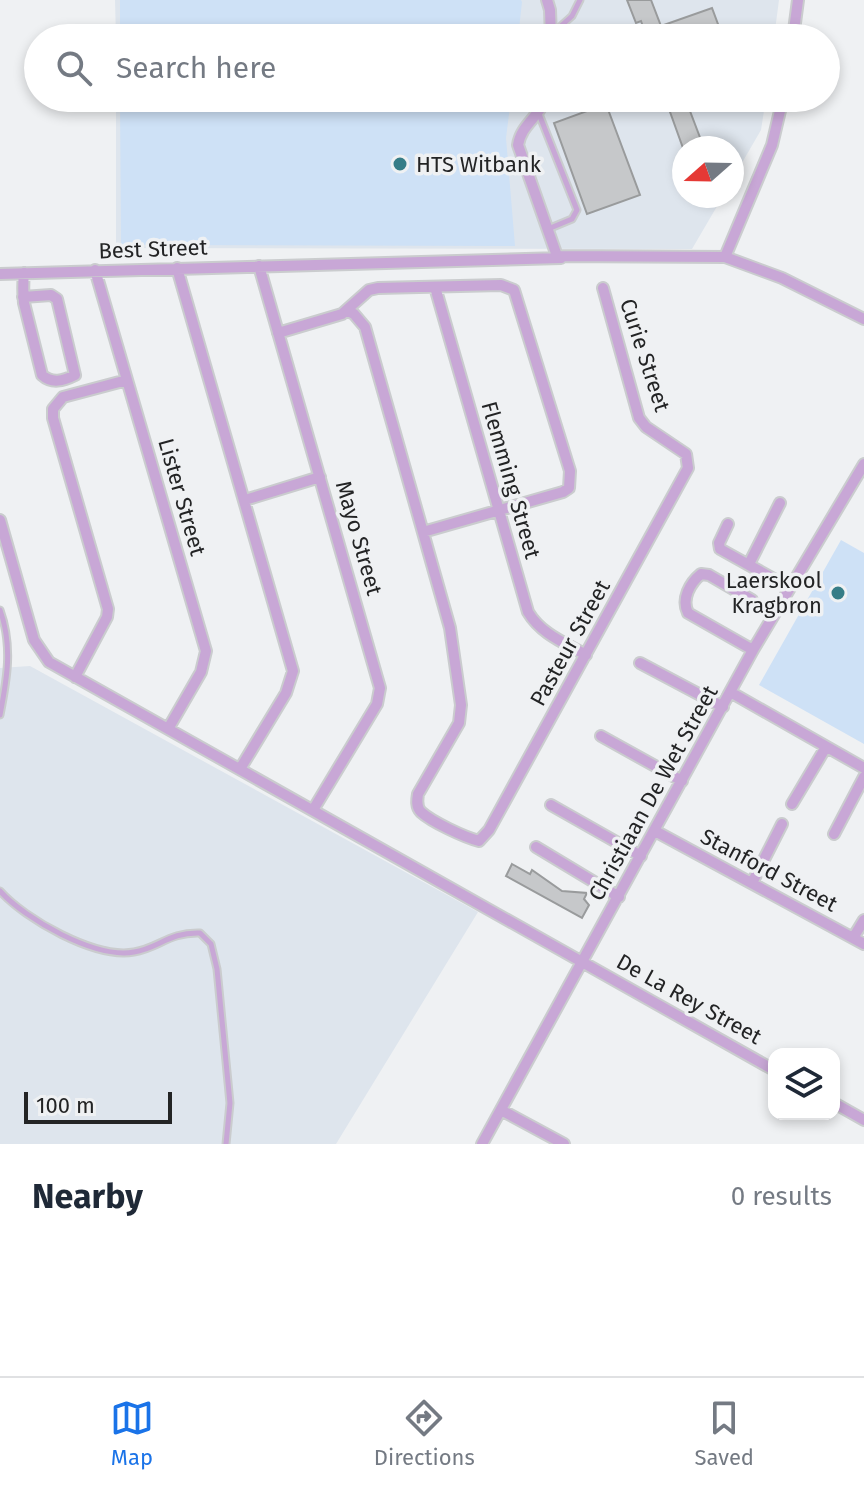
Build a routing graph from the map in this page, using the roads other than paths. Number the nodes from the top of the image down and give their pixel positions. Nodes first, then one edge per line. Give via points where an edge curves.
1 (547, 0) edge
2 (580, 0) edge
3 (798, 0) edge
4 (550, 24) edge
5 (564, 24) edge
6 (795, 24) edge
7 (780, 112) edge
8 (539, 114) joint
9 (547, 229) junction
10 (725, 257) junction
11 (561, 258) junction
12 (259, 266) junction
13 (177, 268) junction
14 (95, 270) junction
15 (24, 273) junction
16 (0, 274) edge
17 (435, 287) junction
18 (603, 288) dead end
19 (23, 297) junction
20 (348, 311) junction
21 (864, 319) edge
22 (278, 333) junction
23 (127, 380) junction
24 (688, 461) joint
25 (864, 464) edge
26 (320, 477) junction
27 (245, 500) junction
28 (780, 503) dead end
29 (498, 510) junction
30 (0, 520) edge
31 (728, 524) dead end
32 (423, 532) junction
33 (749, 564) junction
34 (790, 588) junction
35 (752, 600) dead end
36 (0, 610) edge
37 (753, 650) junction
38 (586, 655) junction
39 (640, 663) dead end
40 (75, 677) junction
41 (732, 693) junction
42 (723, 707) junction
43 (0, 715) edge
44 (168, 729) junction
45 (601, 736) dead end
46 (826, 747) junction
47 (864, 768) edge
48 (240, 769) junction
49 (864, 777) edge
50 (682, 781) junction
51 (792, 804) dead end
52 (551, 805) dead end
53 (313, 810) junction
54 (782, 824) dead end
55 (655, 831) junction
56 (834, 834) dead end
57 (536, 847) dead end
58 (641, 856) junction
59 (752, 883) junction
60 (0, 891) edge
61 (619, 897) junction
62 (864, 920) edge
63 (853, 938) junction
64 (864, 944) edge
65 (584, 961) junction
66 (768, 1067) edge
67 (840, 1106) edge
68 (501, 1110) junction
69 (864, 1120) edge
70 (226, 1144) edge
71 (482, 1144) edge
72 (564, 1144) edge

1 - 4 street
2 - 5 lane
3 - 6 street
7 - 10 street via 772,145
8 - 9 street via 526,125 518,145
8 - 9 lane via 577,210 572,219
9 - 11 street
10 - 11 street, Best Street
10 - 21 street via 782,278
11 - 12 street, Best Street
12 - 13 street, Best Street
12 - 22 street, Mayo Street
13 - 14 street, Best Street
13 - 27 street
14 - 15 street, Best Street
14 - 23 street, Lister Street
15 - 16 street, Best Street
15 - 19 street
17 - 20 street via 369,290
17 - 29 street, Flemming Street
17 - 29 street via 501,285 514,290 570,471 569,488 563,492
18 - 24 street, Curie Street via 639,418 681,448
19 - 19 street via 42,375 54,381 71,377 76,372 57,299
20 - 22 street
20 - 32 street via 365,327
22 - 26 street, Mayo Street
23 - 40 street via 63,397 53,409 108,609
23 - 44 street, Lister Street via 206,651 201,672
24 - 38 street, Pasteur Street via 684,478
25 - 34 street, Christiaan De Wet Street
26 - 27 street
26 - 53 street, Mayo Street via 380,688 377,704
27 - 48 street via 293,671 286,693
28 - 33 street
29 - 32 street
29 - 38 street, Flemming Street via 534,623
30 - 40 street, De La Rey Street via 34,640 49,662
31 - 33 street via 720,549
32 - 38 street, Pasteur Street via 450,628 462,712 418,794 422,812 479,841
33 - 34 street
34 - 37 street, Christiaan De Wet Street
35 - 37 street via 701,574 685,599 688,613
36 - 43 lane via 10,668
37 - 41 street, Christiaan De Wet Street
39 - 42 street
40 - 44 street, De La Rey Street
41 - 42 street, Christiaan De Wet Street
41 - 46 street
42 - 50 street, Christiaan De Wet Street
44 - 48 street, De La Rey Street
45 - 50 street
46 - 47 street
46 - 51 street
48 - 53 street, De La Rey Street
49 - 56 street
50 - 55 street, Christiaan De Wet Street
52 - 58 street
53 - 65 street, De La Rey Street
54 - 59 street
55 - 58 street, Christiaan De Wet Street
55 - 59 street, Stanford Street
57 - 61 street
58 - 61 street, Christiaan De Wet Street
59 - 63 street, Stanford Street
60 - 70 lane via 75,943 107,952 135,952 189,932 200,933 211,944 230,1103
61 - 65 street, Christiaan De Wet Street
62 - 63 street
63 - 64 street, Stanford Street
65 - 66 street, De La Rey Street
65 - 68 street, Christiaan De Wet Street
67 - 69 street
68 - 71 street, Christiaan De Wet Street
68 - 72 street

